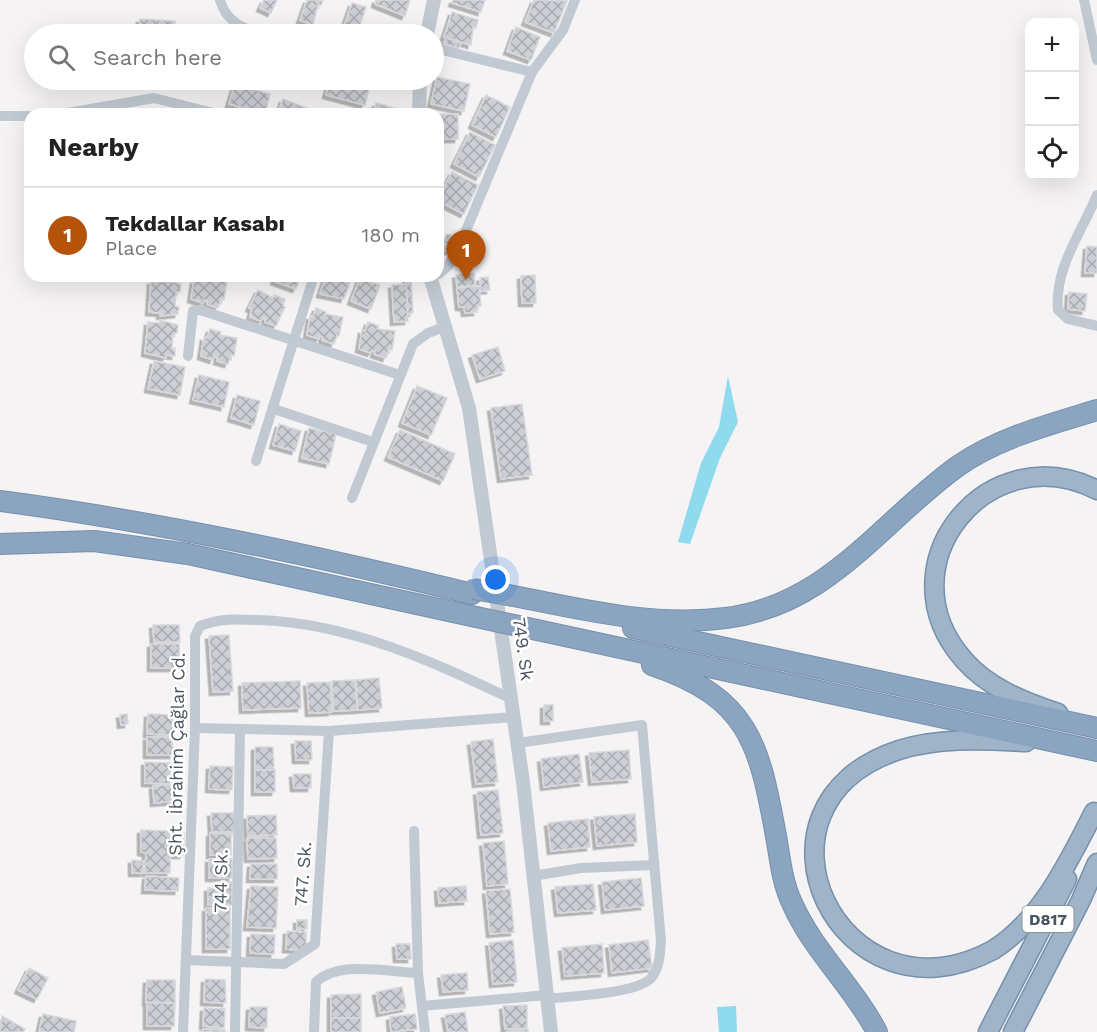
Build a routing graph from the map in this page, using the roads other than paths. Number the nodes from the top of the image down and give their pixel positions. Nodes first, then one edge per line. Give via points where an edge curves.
1 (220, 0) edge
2 (434, 0) edge
3 (575, 0) edge
4 (1084, 0) edge
5 (237, 24) edge
6 (428, 24) edge
7 (444, 50) edge
8 (1097, 60) edge
9 (532, 72) junction
10 (420, 90) edge
11 (96, 108) edge
12 (188, 108) edge
13 (419, 108) edge
14 (0, 116) edge
15 (24, 116) edge
16 (1096, 202) edge
17 (444, 269) edge
18 (312, 282) edge
19 (432, 282) edge
20 (1097, 326) edge
21 (444, 327) junction
22 (294, 342) junction
23 (188, 356) dead end
24 (400, 375) junction
25 (274, 409) junction
26 (1097, 410) edge
27 (373, 442) junction
28 (256, 461) dead end
29 (1097, 490) edge
30 (352, 498) dead end
31 (0, 501) edge
32 (0, 544) edge
33 (514, 599) junction
34 (520, 626) junction
35 (512, 699) junction
36 (514, 717) junction
37 (1097, 726) edge
38 (195, 728) junction
39 (324, 730) junction
40 (240, 731) junction
41 (518, 743) junction
42 (1097, 752) edge
43 (1095, 807) edge
44 (414, 831) dead end
45 (1097, 862) edge
46 (654, 864) junction
47 (533, 876) junction
48 (187, 960) junction
49 (236, 961) junction
50 (418, 973) junction
51 (547, 997) junction
52 (422, 1006) junction
53 (183, 1032) edge
54 (235, 1032) edge
55 (314, 1032) edge
56 (425, 1032) edge
57 (551, 1032) edge
58 (877, 1032) edge
59 (988, 1032) edge
60 (1013, 1032) edge

1 - 5 street via 223,12
2 - 6 street
3 - 9 street via 563,30
4 - 8 street
7 - 9 street
9 - 17 street via 460,245
10 - 13 street
11 - 12 street via 154,98
14 - 15 street
16 - 20 street via 1075,237 1056,295 1058,310 1068,319
18 - 22 street
19 - 21 street, 749. Sk
21 - 24 street via 413,344
21 - 35 street, 749. Sk via 469,408
22 - 23 street via 201,310 193,311
22 - 24 street
22 - 25 street
24 - 27 street
25 - 27 street
25 - 28 street
26 - 33 highway via 1000,443 960,465 846,565 812,588 774,606 728,618 685,621 628,617
27 - 30 street
29 - 37 highway via 1067,479 1042,477 1018,480 991,491 967,506 951,525 934,579 935,604 945,633 963,660 986,680 1016,697
31 - 33 highway via 88,512
32 - 34 highway, bridge via 94,541 188,554
33 - 37 highway
34 - 42 highway
34 - 58 highway via 669,670 701,686 726,705 757,749 790,901 807,933
35 - 36 street, 749. Sk
35 - 38 street, Şht. İbrahim Çağlar Cd. via 396,646 275,621 218,619 200,626 195,636
36 - 39 street
36 - 41 street, 749. Sk
38 - 40 street
38 - 48 street, Şht. İbrahim Çağlar Cd.
39 - 40 street
39 - 49 street, 747. Sk. via 315,944 284,964
40 - 49 street, 744 Sk.
41 - 46 street via 642,725
41 - 47 street, 749. Sk
42 - 43 highway via 1033,742 932,742 898,750 870,763 848,780 831,801 819,826 813,853 823,907 838,931 863,954 893,968 926,972 960,966 993,950 1019,928 1066,865
43 - 59 highway, D817 via 1065,886
44 - 50 street
45 - 60 highway, D817
46 - 47 street via 581,868
46 - 51 street via 661,941 659,962 651,979 632,988
47 - 51 street, 749. Sk
48 - 49 street
48 - 53 street, Şht. İbrahim Çağlar Cd.
49 - 54 street, 744 Sk.
50 - 52 street
50 - 55 street via 346,970 324,975 316,982
51 - 52 street
51 - 57 street, 749. Sk
52 - 56 street

